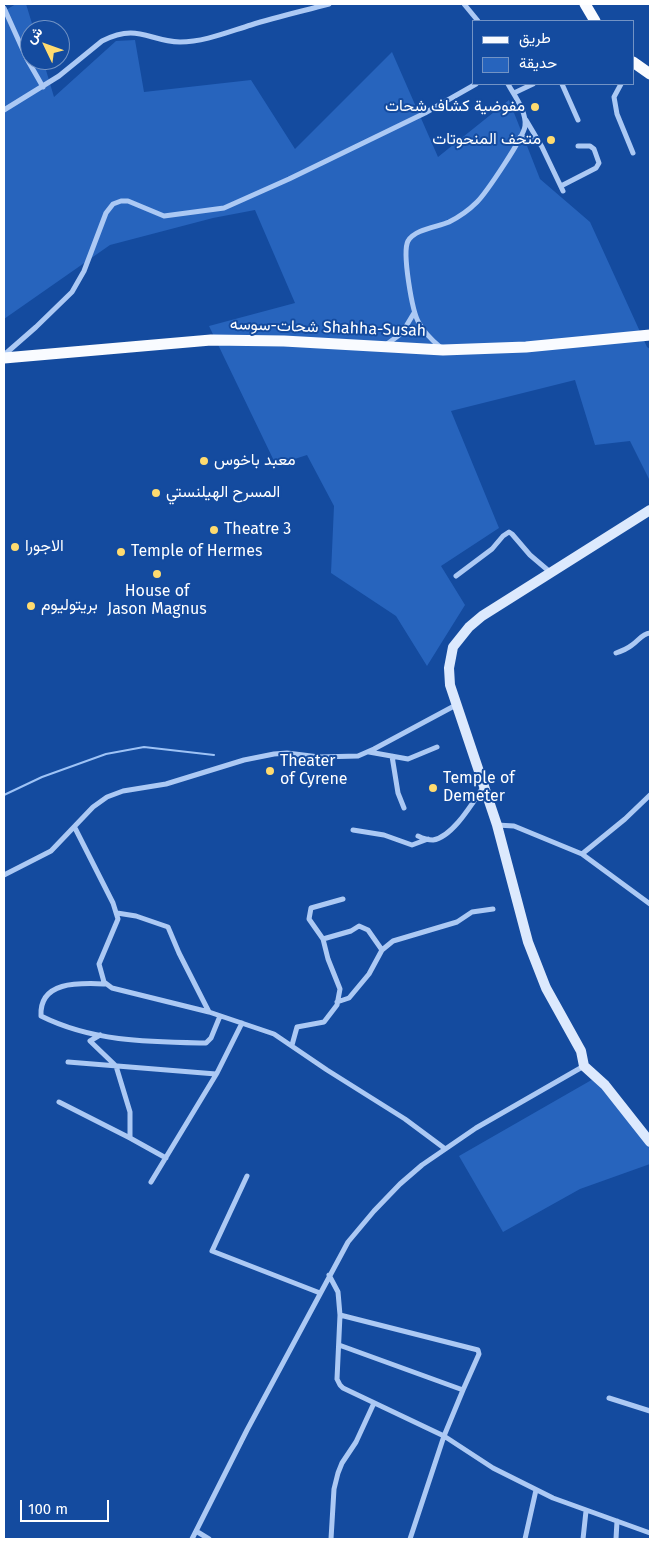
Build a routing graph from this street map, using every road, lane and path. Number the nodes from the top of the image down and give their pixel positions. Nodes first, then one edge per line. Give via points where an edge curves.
1 (328, 4) edge
2 (468, 4) edge
3 (585, 4) edge
4 (4, 8) edge
5 (477, 20) edge
6 (594, 20) edge
7 (634, 64) edge
8 (650, 74) edge
9 (474, 85) edge
10 (509, 85) edge
11 (532, 85) edge
12 (562, 85) edge
13 (621, 85) edge
14 (43, 87) junction
15 (514, 93) junction
16 (4, 110) edge
17 (525, 117) junction
18 (578, 120) dead end
19 (520, 137) junction
20 (578, 146) dead end
21 (542, 147) junction
22 (633, 153) dead end
23 (414, 313) junction
24 (650, 335) edge
25 (383, 347) junction
26 (443, 350) junction
27 (4, 357) edge
28 (650, 510) edge
29 (550, 572) junction
30 (456, 576) dead end
31 (650, 633) edge
32 (616, 653) dead end
33 (456, 705) junction
34 (437, 747) dead end
35 (369, 752) junction
36 (392, 756) junction
37 (484, 786) junction
38 (650, 795) edge
39 (404, 808) dead end
40 (497, 824) junction
41 (75, 828) junction
42 (352, 830) dead end
43 (418, 836) dead end
44 (428, 839) junction
45 (582, 854) junction
46 (4, 875) edge
47 (343, 899) dead end
48 (650, 904) edge
49 (493, 910) dead end
50 (117, 913) junction
51 (323, 939) junction
52 (382, 950) junction
53 (106, 984) junction
54 (337, 1002) junction
55 (209, 1012) junction
56 (220, 1016) junction
57 (242, 1023) junction
58 (100, 1035) junction
59 (292, 1045) junction
60 (68, 1062) dead end
61 (116, 1066) junction
62 (584, 1066) junction
63 (216, 1074) junction
64 (59, 1102) dead end
65 (130, 1138) junction
66 (650, 1142) edge
67 (444, 1148) junction
68 (166, 1158) junction
69 (247, 1176) dead end
70 (151, 1182) dead end
71 (329, 1275) junction
72 (320, 1293) junction
73 (340, 1316) junction
74 (339, 1346) junction
75 (463, 1390) junction
76 (609, 1398) dead end
77 (374, 1403) junction
78 (650, 1411) edge
79 (444, 1436) junction
80 (536, 1490) junction
81 (586, 1511) junction
82 (617, 1521) junction
83 (196, 1531) junction
84 (650, 1532) edge
85 (192, 1539) edge
86 (209, 1539) edge
87 (331, 1539) edge
88 (410, 1539) edge
89 (525, 1539) edge
90 (583, 1539) edge
91 (616, 1539) edge

1 - 14 street via 197,41 174,42 138,33 123,33 102,41
2 - 5 street
3 - 6 main road
4 - 14 street
7 - 8 main road
9 - 27 street via 424,113 224,208 164,216 128,201 113,204 106,213 84,271 72,292
10 - 15 street
11 - 15 street
12 - 18 street
13 - 22 street via 614,97 617,114
14 - 16 street
15 - 17 street
17 - 19 street
17 - 21 street
19 - 21 street via 536,141
19 - 23 street via 479,200 448,223 415,235 408,242 406,259
20 - 21 street via 594,149 599,163 562,188
23 - 25 street via 402,333
23 - 26 street via 425,333
24 - 26 main road, شحات-سوسه Shahha-Susah via 526,347
25 - 26 main road, شحات-سوسه Shahha-Susah
25 - 27 main road, شحات-سوسه Shahha-Susah via 211,340
28 - 29 main road
29 - 30 street via 509,532
29 - 33 main road via 482,616 458,640 451,654 449,673
31 - 32 street
33 - 35 street
33 - 37 main road
34 - 36 street via 408,759
35 - 36 street
35 - 41 street via 340,757 274,754 166,784 123,791 99,801
36 - 39 street
37 - 40 main road
37 - 44 street via 446,835
38 - 45 street
40 - 45 street via 514,826
40 - 62 main road via 536,965 582,1051
41 - 46 street via 51,850
41 - 50 street
42 - 44 street via 384,835 412,845
43 - 44 street
45 - 48 street
47 - 51 street via 311,908 309,919
49 - 52 street via 472,912 457,922 394,941
50 - 53 street via 117,924 99,964
50 - 55 street via 168,927
51 - 52 street via 359,926 368,930
51 - 54 street via 340,989
52 - 54 street via 370,974 349,998
53 - 55 street
53 - 58 street via 59,987 46,996 40,1013 60,1025
54 - 59 street via 324,1022 297,1027
55 - 56 street
56 - 57 street
56 - 58 street via 206,1043 135,1041
57 - 59 street via 274,1034
57 - 63 street
58 - 61 street via 90,1041
59 - 67 street
60 - 61 street
61 - 63 street
61 - 65 street via 130,1112
62 - 66 main road via 605,1085
62 - 67 street
63 - 68 street
64 - 65 street
65 - 68 street
67 - 71 street via 400,1184 374,1211 348,1242
68 - 70 street
69 - 72 street via 212,1251
71 - 72 street
71 - 73 street via 338,1292
72 - 83 street
73 - 74 street
73 - 75 street via 478,1350
74 - 75 street
74 - 77 street via 337,1379 340,1385
75 - 79 street
76 - 78 street
77 - 79 street
77 - 87 street via 338,1473
79 - 80 street via 473,1457
79 - 88 street
80 - 81 street
80 - 89 street
81 - 82 street
81 - 90 street
82 - 84 street
82 - 91 street
83 - 85 street
83 - 86 street

